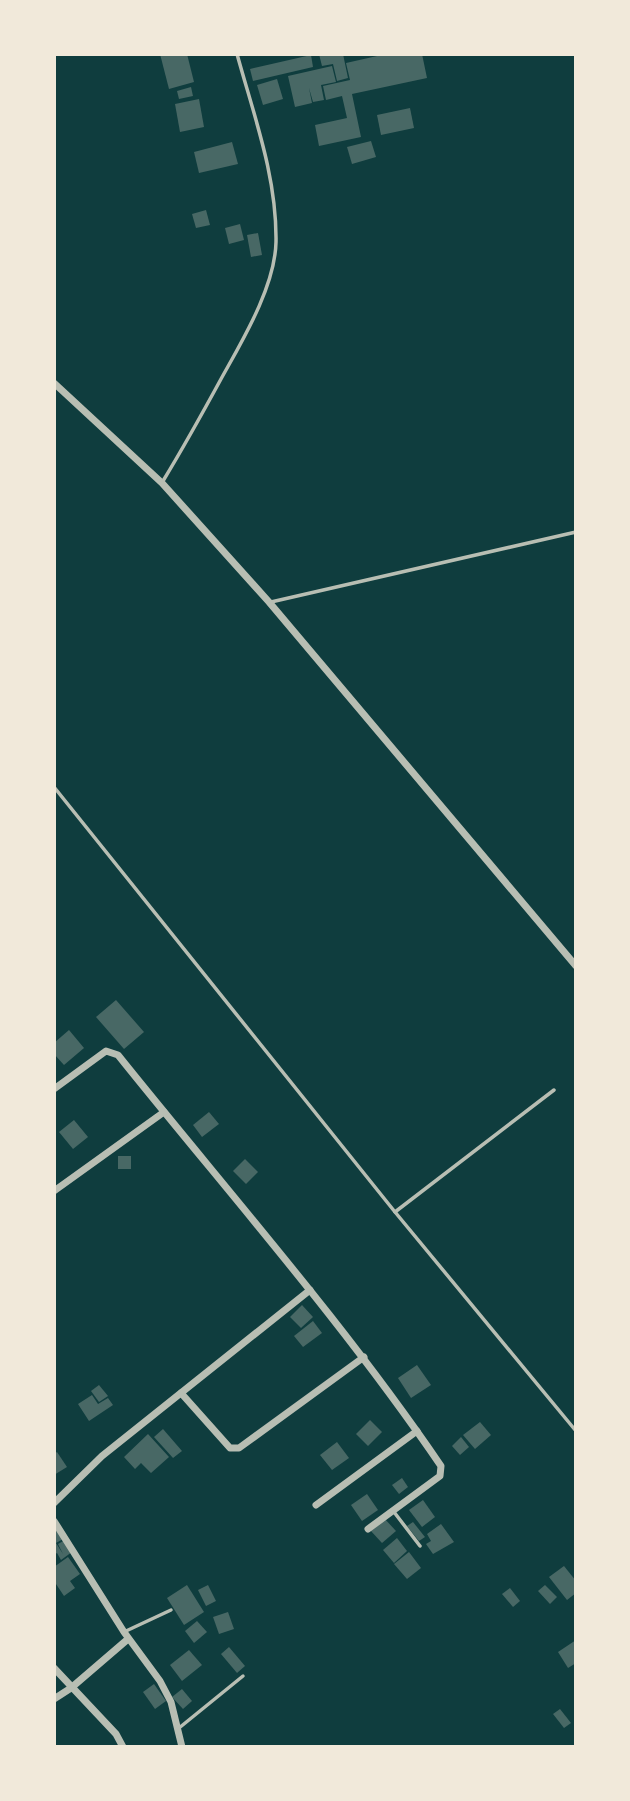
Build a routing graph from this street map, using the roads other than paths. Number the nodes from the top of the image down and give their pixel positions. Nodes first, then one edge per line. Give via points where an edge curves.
1 (237, 54) edge
2 (54, 383) edge
3 (162, 483) junction
4 (576, 532) edge
5 (269, 602) junction
6 (54, 787) edge
7 (576, 966) edge
8 (54, 1089) edge
9 (555, 1090) dead end
10 (164, 1112) junction
11 (54, 1191) edge
12 (395, 1212) junction
13 (310, 1290) junction
14 (364, 1357) junction
15 (181, 1393) junction
16 (417, 1431) junction
17 (576, 1431) edge
18 (54, 1503) edge
19 (316, 1505) dead end
20 (393, 1510) junction
21 (54, 1521) edge
22 (368, 1529) dead end
23 (420, 1546) dead end
24 (172, 1610) dead end
25 (126, 1635) junction
26 (54, 1668) edge
27 (243, 1676) dead end
28 (71, 1688) junction
29 (54, 1699) edge
30 (177, 1729) junction
31 (124, 1747) edge
32 (182, 1747) edge

1 - 3 lane via 267,161 275,201 276,245 268,281 247,333
2 - 3 street
3 - 5 street
4 - 5 lane
5 - 7 street
6 - 12 lane
8 - 10 street via 106,1051 118,1055
9 - 12 lane
10 - 11 street
10 - 13 street
12 - 17 lane
13 - 14 street
13 - 15 street
14 - 15 street via 239,1448 223,1442
14 - 16 street
15 - 18 street
16 - 19 street
16 - 20 street via 442,1472
20 - 22 street
20 - 23 lane
21 - 25 street
24 - 25 lane
25 - 28 street
25 - 30 street via 160,1681
26 - 28 street
27 - 30 lane
28 - 29 street
28 - 31 street
30 - 32 street

